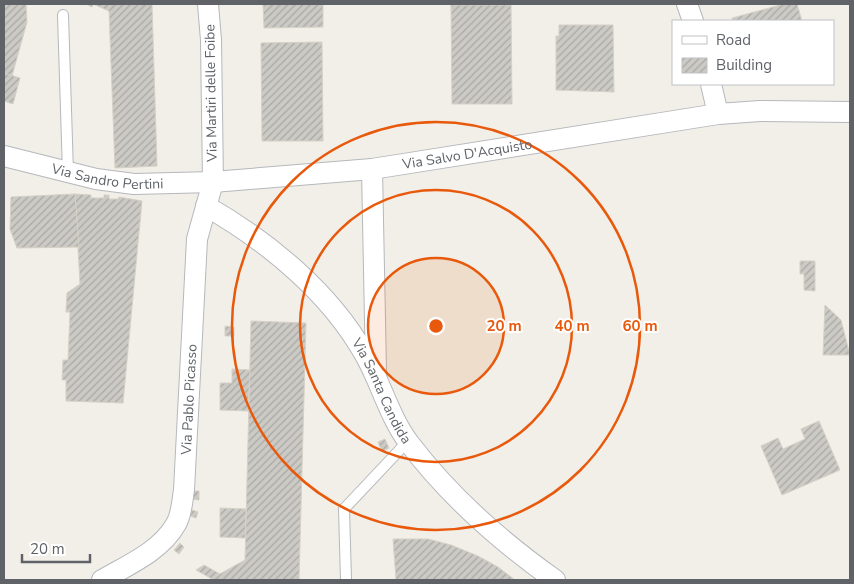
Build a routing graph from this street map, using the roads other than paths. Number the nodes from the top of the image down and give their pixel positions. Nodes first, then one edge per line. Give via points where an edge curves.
1 (208, 4) edge
2 (687, 4) edge
3 (63, 15) dead end
4 (693, 20) edge
5 (711, 85) edge
6 (850, 112) edge
7 (718, 114) junction
8 (4, 156) edge
9 (372, 168) junction
10 (68, 173) junction
11 (213, 182) junction
12 (206, 206) junction
13 (376, 380) junction
14 (408, 441) junction
15 (102, 580) edge
16 (346, 580) edge
17 (555, 580) edge

1 - 11 street, Via Martiri delle Foibe
2 - 4 street
3 - 10 lane
5 - 7 street
6 - 7 street, Via Salvo D'Acquisto via 783,110
7 - 9 street, Via Salvo D'Acquisto
8 - 10 street, Via Sandro Pertini
9 - 11 street, Via Salvo D'Acquisto
9 - 13 street
10 - 11 street, Via Sandro Pertini via 134,184
11 - 12 street, Via Pablo Picasso
12 - 13 street, Via Santa Candida via 278,255 307,280 350,329
12 - 15 street, Via Pablo Picasso via 197,239 181,510 177,522 158,546
13 - 14 street, Via Santa Candida
14 - 16 lane via 344,509
14 - 17 street, Via Santa Candida via 489,530

